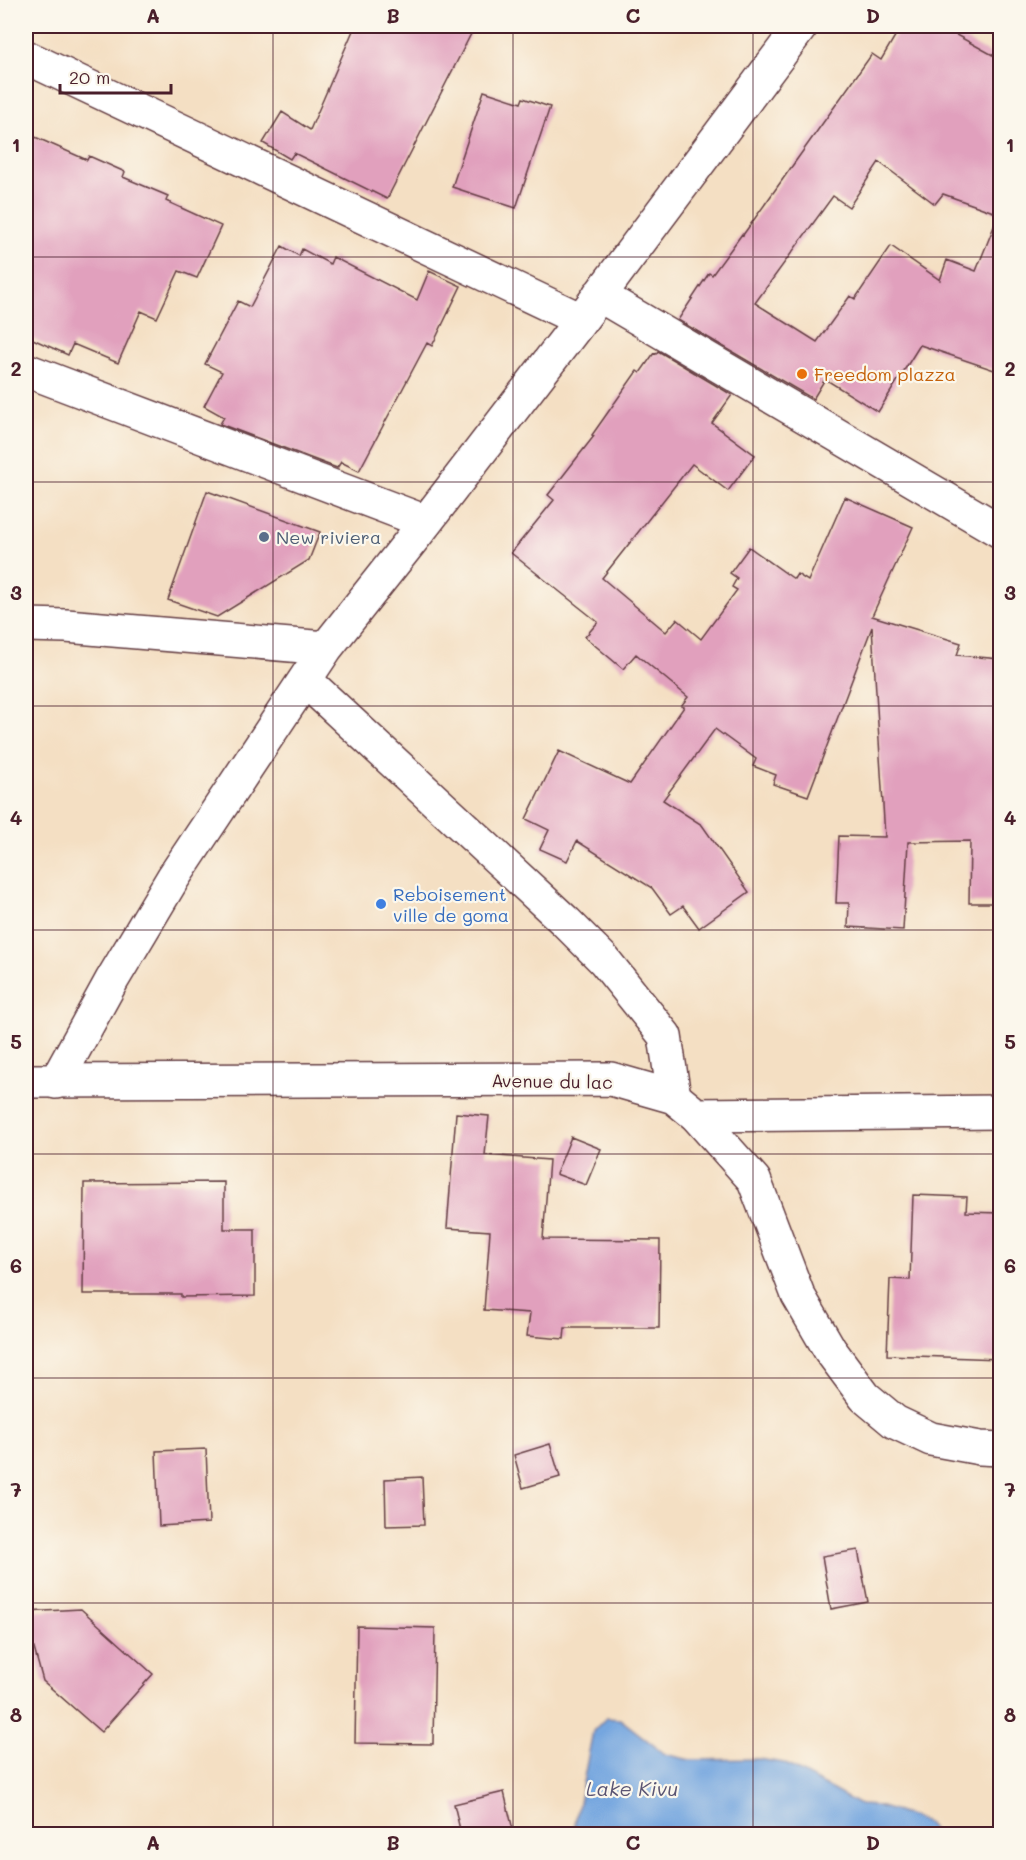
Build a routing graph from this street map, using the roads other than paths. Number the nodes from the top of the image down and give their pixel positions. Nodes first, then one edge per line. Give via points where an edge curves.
1 (801, 26) edge
2 (26, 57) edge
3 (590, 308) junction
4 (26, 370) edge
5 (426, 522) junction
6 (1000, 531) edge
7 (26, 625) edge
8 (326, 648) junction
9 (305, 680) junction
10 (41, 1082) edge
11 (685, 1106) junction
12 (1000, 1112) edge
13 (1000, 1449) edge

1 - 3 street
2 - 3 street
3 - 5 street
3 - 6 street
4 - 5 street
5 - 8 street
7 - 8 street
8 - 9 street
9 - 10 street via 173,878 112,980
9 - 11 street via 604,960 665,1036
10 - 11 street, Avenue du lac via 611,1079
11 - 12 street, Avenue du lac
11 - 13 street via 754,1180 798,1295 830,1350 865,1398 895,1422 931,1439

